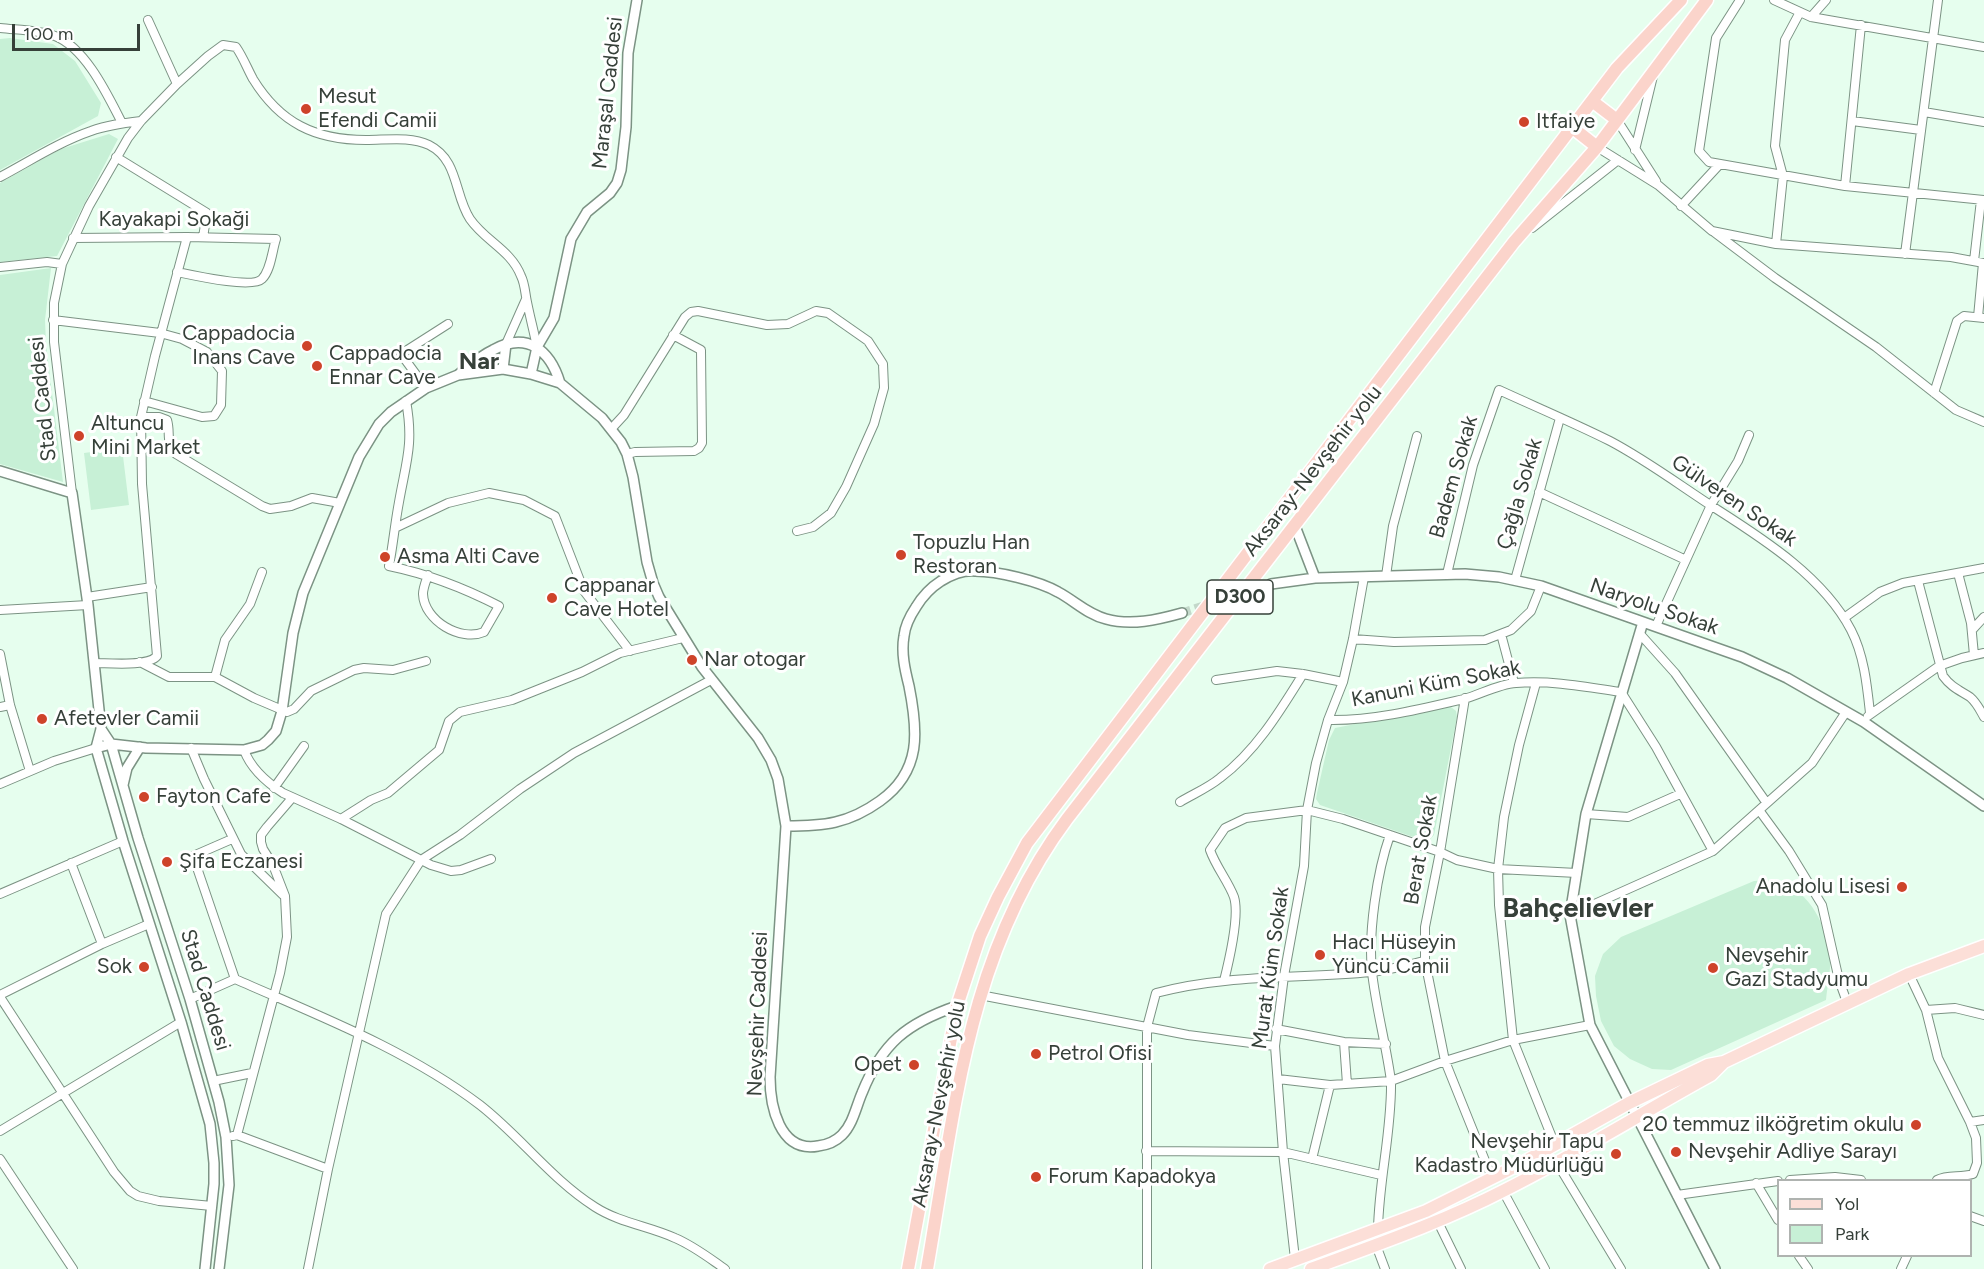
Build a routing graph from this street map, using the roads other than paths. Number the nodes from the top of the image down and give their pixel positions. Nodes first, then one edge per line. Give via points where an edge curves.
1 (637, 0) edge
2 (1680, 0) edge
3 (1707, 0) edge
4 (1740, 0) edge
5 (1774, 0) edge
6 (1827, 0) edge
7 (1938, 0) edge
8 (1800, 12) junction
9 (1811, 16) junction
10 (148, 20) dead end
11 (1861, 26) junction
12 (0, 28) edge
13 (1933, 38) junction
14 (1984, 47) edge
15 (1656, 67) junction
16 (177, 84) junction
17 (1592, 101) junction
18 (1923, 112) junction
19 (1617, 120) junction
20 (141, 121) junction
21 (1852, 122) junction
22 (1984, 122) edge
23 (122, 123) junction
24 (1572, 128) junction
25 (1921, 130) junction
26 (1597, 147) junction
27 (1635, 150) junction
28 (116, 157) junction
29 (1618, 160) junction
30 (1719, 165) junction
31 (1784, 176) junction
32 (0, 177) edge
33 (1658, 185) junction
34 (1845, 186) junction
35 (1913, 192) junction
36 (1982, 200) edge
37 (1681, 206) junction
38 (1712, 231) junction
39 (187, 237) junction
40 (203, 237) junction
41 (73, 238) junction
42 (1514, 242) junction
43 (1776, 244) junction
44 (1905, 254) junction
45 (1974, 261) junction
46 (1984, 263) edge
47 (62, 264) junction
48 (0, 267) edge
49 (177, 272) junction
50 (526, 299) junction
51 (1981, 318) edge
52 (53, 320) junction
53 (448, 324) dead end
54 (160, 333) junction
55 (674, 335) junction
56 (507, 344) junction
57 (537, 346) junction
58 (503, 369) junction
59 (531, 374) junction
60 (458, 375) junction
61 (560, 383) junction
62 (426, 388) junction
63 (1499, 390) joint
64 (1934, 393) junction
65 (144, 401) junction
66 (405, 401) junction
67 (141, 417) junction
68 (1560, 418) junction
69 (1984, 422) edge
70 (612, 428) junction
71 (1749, 435) dead end
72 (1417, 436) dead end
73 (627, 454) junction
74 (0, 471) edge
75 (1539, 492) junction
76 (72, 493) junction
77 (340, 503) junction
78 (1711, 505) junction
79 (1295, 526) junction
80 (395, 528) junction
81 (797, 531) dead end
82 (1686, 560) junction
83 (1984, 568) edge
84 (262, 572) dead end
85 (1958, 573) junction
86 (1447, 574) junction
87 (428, 575) junction
88 (1386, 576) junction
89 (1364, 577) junction
90 (1315, 578) junction
91 (1515, 580) junction
92 (1918, 581) junction
93 (1271, 584) tunnel mouth
94 (1541, 586) junction
95 (152, 587) junction
96 (87, 601) junction
97 (0, 610) edge
98 (1182, 614) tunnel mouth
99 (1984, 617) edge
100 (1844, 618) junction
101 (1643, 622) junction
102 (1656, 626) junction
103 (1972, 630) junction
104 (1501, 634) junction
105 (1640, 634) junction
106 (683, 638) junction
107 (1353, 639) junction
108 (630, 651) junction
109 (1984, 653) edge
110 (0, 654) edge
111 (1974, 655) junction
112 (426, 661) dead end
113 (140, 662) junction
114 (94, 663) junction
115 (1939, 666) junction
116 (1304, 674) junction
117 (215, 677) junction
118 (711, 680) junction
119 (1216, 680) dead end
120 (1343, 682) junction
121 (1514, 683) junction
122 (1536, 683) junction
123 (1621, 692) junction
124 (1465, 699) junction
125 (10, 705) junction
126 (0, 707) edge
127 (282, 711) junction
128 (1845, 712) junction
129 (1870, 714) junction
130 (1984, 717) edge
131 (1328, 720) junction
132 (1864, 722) junction
133 (101, 729) junction
134 (111, 744) junction
135 (304, 746) dead end
136 (140, 747) junction
137 (96, 748) junction
138 (192, 748) junction
139 (244, 750) junction
140 (30, 771) junction
141 (0, 784) edge
142 (123, 787) junction
143 (274, 788) junction
144 (1680, 794) junction
145 (292, 798) junction
146 (1180, 801) dead end
147 (1766, 802) junction
148 (1983, 802) edge
149 (1307, 810) junction
150 (1759, 810) junction
151 (1586, 814) junction
152 (341, 819) junction
153 (786, 826) junction
154 (1390, 835) junction
155 (232, 839) junction
156 (123, 842) junction
157 (1713, 851) junction
158 (1440, 852) junction
159 (491, 859) dead end
160 (421, 861) junction
161 (71, 863) junction
162 (1498, 869) junction
163 (1576, 873) junction
164 (0, 894) edge
165 (285, 896) junction
166 (1570, 915) junction
167 (149, 924) junction
168 (102, 944) junction
169 (1984, 946) edge
170 (1425, 961) junction
171 (1372, 972) junction
172 (1909, 974) junction
173 (1284, 976) junction
174 (235, 979) junction
175 (1224, 981) junction
176 (980, 995) junction
177 (0, 996) edge
178 (274, 996) junction
179 (190, 999) junction
180 (1848, 1005) junction
181 (957, 1006) junction
182 (1926, 1010) junction
183 (1984, 1015) edge
184 (181, 1022) junction
185 (1590, 1025) junction
186 (1147, 1027) junction
187 (1276, 1029) junction
188 (358, 1033) junction
189 (1513, 1040) junction
190 (1344, 1042) junction
191 (1386, 1044) junction
192 (1275, 1046) junction
193 (1445, 1061) junction
194 (1724, 1062) junction
195 (252, 1073) junction
196 (1278, 1079) junction
197 (213, 1080) junction
198 (1391, 1081) junction
199 (1347, 1084) junction
200 (1330, 1085) junction
201 (63, 1093) junction
202 (1629, 1104) junction
203 (1636, 1116) junction
204 (1984, 1120) edge
205 (1970, 1122) junction
206 (0, 1131) edge
207 (237, 1135) junction
208 (226, 1137) junction
209 (212, 1140) junction
210 (1555, 1145) junction
211 (1146, 1151) junction
212 (1283, 1152) junction
213 (0, 1159) edge
214 (1312, 1160) junction
215 (1557, 1162) junction
216 (328, 1169) junction
217 (1382, 1175) junction
218 (1492, 1178) junction
219 (1805, 1179) edge
220 (1852, 1179) edge
221 (1939, 1179) edge
222 (1777, 1181) edge
223 (1756, 1183) junction
224 (1503, 1191) junction
225 (1677, 1195) junction
226 (212, 1206) junction
227 (1777, 1217) edge
228 (1437, 1221) junction
229 (1378, 1229) junction
230 (1376, 1245) junction
231 (1295, 1259) junction
232 (1713, 1268) edge
233 (73, 1269) edge
234 (205, 1269) edge
235 (219, 1269) edge
236 (308, 1269) edge
237 (725, 1269) edge
238 (908, 1269) edge
239 (927, 1269) edge
240 (1147, 1269) edge
241 (1270, 1269) edge
242 (1311, 1269) edge
243 (1385, 1269) edge
244 (1461, 1269) edge
245 (1545, 1269) edge
246 (1621, 1269) edge

1 - 57 street, Maraşal Caddesi via 628,53 621,170 610,193 587,212 571,239 554,318
2 - 17 highway, Aksaray-Nevşehir yolu / D300
3 - 15 highway, Aksaray-Nevşehir yolu / D300
4 - 30 street via 1716,38 1699,151 1709,162
5 - 8 street
6 - 9 street
7 - 13 street
8 - 9 street
8 - 31 street via 1785,40 1775,146
9 - 11 street
10 - 16 street
11 - 13 street
11 - 21 street
12 - 23 street via 53,35 71,45 90,68
13 - 14 street
13 - 18 street
15 - 19 highway, Aksaray-Nevşehir yolu / D300
15 - 27 street
16 - 20 street, Stad Caddesi
16 - 50 street, Stad Caddesi via 216,49 230,45 241,54 266,97 298,126 337,138 411,140 432,146 451,168 471,220 515,264
17 - 19 highway
17 - 24 highway, Aksaray-Nevşehir yolu / D300
18 - 22 street
18 - 25 street
19 - 26 highway, Aksaray-Nevşehir yolu / D300
19 - 27 street
20 - 23 street
20 - 28 street, Stad Caddesi
21 - 25 street
21 - 34 street
23 - 32 street via 75,137
24 - 26 highway
24 - 181 highway, Aksaray-Nevşehir yolu / D300 via 1027,843 980,936
25 - 35 street
26 - 29 street
26 - 42 highway, Aksaray-Nevşehir yolu / D300
27 - 33 street
28 - 40 street via 207,213
28 - 41 street, Stad Caddesi
29 - 33 street
29 - 42 street
30 - 31 street
30 - 37 street
31 - 34 street
31 - 43 street
33 - 37 street
34 - 35 street
35 - 36 street
35 - 44 street
36 - 45 street
37 - 38 street
38 - 43 street
38 - 64 street
39 - 40 street, Kayakapi Sokaği
39 - 41 street, Kayakapi Sokaği
39 - 49 street
40 - 49 street, Kayakapi Sokaği via 276,239 266,272 257,283
41 - 47 street, Stad Caddesi
42 - 79 highway, Aksaray-Nevşehir yolu / D300
43 - 44 street
44 - 45 street
45 - 46 street
46 - 51 street
47 - 48 street
47 - 52 street, Stad Caddesi
49 - 54 street
50 - 56 street
50 - 57 street
51 - 64 street via 1964,316 1957,321
52 - 54 street
52 - 76 street, Stad Caddesi
53 - 62 street via 401,354
54 - 65 street
54 - 65 street via 199,347 220,366 220,405 214,416 208,418
55 - 70 street
55 - 73 street via 701,350 702,443 694,451
55 - 81 street via 691,312 767,325 788,324 816,311 828,313 868,341 883,364 884,388 874,424 846,487 831,513 813,527
56 - 57 street
56 - 58 street
56 - 60 street
57 - 59 street, Maraşal Caddesi
57 - 61 street via 552,363
58 - 59 street
58 - 60 street
59 - 61 street
60 - 62 street
61 - 70 street
62 - 66 street
63 - 68 street, Gülveren Sokak
63 - 86 street, Badem Sokak via 1473,465
64 - 69 street via 1956,411
65 - 67 street
66 - 77 street via 373,432
66 - 80 street via 410,448
67 - 77 street via 167,420 168,441 176,454 262,506 279,509 312,498
67 - 95 street via 142,484
68 - 75 street, Çağla Sokak
68 - 78 street, Gülveren Sokak via 1621,447
70 - 73 street
71 - 78 street
72 - 88 street via 1393,526
73 - 106 street via 653,583
74 - 76 street
75 - 82 street
75 - 91 street, Çağla Sokak
76 - 96 street, Stad Caddesi
77 - 127 street via 299,605
78 - 82 street
78 - 100 street, Gülveren Sokak via 1779,551 1824,593
79 - 90 street
79 - 176 highway, Aksaray-Nevşehir yolu / D300 via 1050,842 1006,923
80 - 87 street via 389,566
80 - 108 street via 448,503 489,493 524,500 555,516 584,591
82 - 102 street
83 - 85 street
84 - 117 street via 250,604 225,640
85 - 92 street
85 - 103 street
86 - 88 street, Naryolu Sokak
86 - 91 street, Naryolu Sokak
87 - 87 street via 499,606 484,632 470,636 443,626 425,602
88 - 89 street, Naryolu Sokak
89 - 90 street, Naryolu Sokak
89 - 107 street, Murat Küm Sokak
90 - 93 street, Naryolu Sokak
91 - 94 street, Naryolu Sokak
92 - 100 street via 1880,592
92 - 115 street
94 - 101 street, Naryolu Sokak
94 - 104 street via 1531,610 1511,630
95 - 96 street
95 - 113 street via 157,656 152,661
96 - 97 street
96 - 114 street, Stad Caddesi
98 - 153 street via 1147,621 1119,621 1094,615 1037,583 976,571 945,579 928,590 905,629 905,668 915,738 914,754 898,787 855,817 826,825
99 - 103 street
100 - 129 street, Gülveren Sokak via 1862,662
101 - 102 street, Naryolu Sokak
101 - 105 street
102 - 128 street, Naryolu Sokak via 1742,657
103 - 111 street
104 - 107 street via 1485,640
104 - 121 street
105 - 123 street
105 - 147 street via 1675,673
106 - 108 street
106 - 118 street
107 - 120 street, Murat Küm Sokak
108 - 152 street via 512,700 460,712 449,721 439,750 388,793
109 - 111 street
110 - 125 street
111 - 115 street
112 - 127 street via 393,670 354,670 311,691 294,710
113 - 114 street
113 - 117 street via 170,676
114 - 133 street, Stad Caddesi
115 - 129 street
115 - 130 street via 1949,685 1969,697
116 - 119 street via 1277,671
116 - 120 street
116 - 146 street via 1241,760 1218,780
117 - 127 street
118 - 153 street via 771,760
118 - 160 street via 559,762
120 - 131 street, Murat Küm Sokak
121 - 122 street, Kanuni Küm Sokak
121 - 124 street, Kanuni Küm Sokak
122 - 123 street, Kanuni Küm Sokak
122 - 162 street via 1504,817
123 - 144 street
123 - 151 street
124 - 131 street, Kanuni Küm Sokak via 1349,720
124 - 158 street, Berat Sokak
125 - 126 street
125 - 140 street
127 - 139 street via 276,731 268,740
128 - 132 street, Naryolu Sokak
128 - 147 street via 1812,763
129 - 132 street
131 - 149 street, Murat Küm Sokak
132 - 148 street, Naryolu Sokak
133 - 134 street, Stad Caddesi
133 - 137 street, Stad Caddesi
134 - 136 street
134 - 137 street
134 - 142 street, Stad Caddesi
135 - 143 street
136 - 138 street
136 - 142 street via 127,768
137 - 140 street
137 - 156 street, Stad Caddesi
138 - 139 street
138 - 155 street
139 - 143 street via 252,766
140 - 141 street
142 - 179 street, Stad Caddesi
143 - 145 street
144 - 151 street via 1628,817
144 - 157 street
145 - 152 street
145 - 165 street via 261,835
147 - 150 street
149 - 154 street
149 - 173 street, Murat Küm Sokak via 1304,866
149 - 175 street via 1246,818 1225,828 1210,850 1234,898 1234,929
150 - 157 street
150 - 180 street via 1821,905
151 - 163 street
152 - 160 street
153 - 181 street, Nevşehir Caddesi via 770,1077 773,1108 784,1133 802,1146 837,1140 850,1123 870,1075 888,1048 921,1020
154 - 158 street
154 - 171 street via 1377,888
155 - 165 street via 241,854
155 - 174 street via 193,856
156 - 161 street
156 - 167 street, Stad Caddesi
157 - 166 street
158 - 162 street
158 - 170 street, Berat Sokak via 1425,927
159 - 160 street via 452,871
160 - 188 street via 386,914
161 - 164 street
161 - 168 street
162 - 163 street
162 - 189 street
163 - 166 street
165 - 178 street via 287,937
166 - 185 street
167 - 168 street
167 - 184 street, Stad Caddesi
168 - 177 street
169 - 172 main road
170 - 171 street
170 - 193 street, Berat Sokak
171 - 173 street
171 - 191 street
172 - 180 main road
172 - 182 street
173 - 175 street
173 - 187 street, Murat Küm Sokak
174 - 178 street
174 - 179 street
175 - 186 street via 1156,993
176 - 186 street
176 - 239 highway, Aksaray-Nevşehir yolu / D300 via 963,1064
177 - 201 street
178 - 188 street
178 - 195 street
179 - 197 street, Stad Caddesi
180 - 194 main road
181 - 238 highway, Aksaray-Nevşehir yolu / D300
182 - 183 street via 1954,1008
182 - 205 street via 1938,1058
184 - 201 street
184 - 209 street, Stad Caddesi
185 - 189 street
185 - 202 street
186 - 192 street
186 - 211 street
187 - 190 street
187 - 192 street, Murat Küm Sokak
188 - 216 street
188 - 237 street via 426,1068 478,1104 558,1180 603,1212 675,1237
189 - 193 street
189 - 210 street
190 - 191 street
190 - 199 street
191 - 198 street
192 - 196 street, Murat Küm Sokak
193 - 198 street
193 - 218 street, Berat Sokak
194 - 202 main road via 1708,1065
194 - 203 main road via 1712,1074
195 - 197 street
195 - 207 street
196 - 200 street
196 - 212 street, Murat Küm Sokak
197 - 208 street, Stad Caddesi
198 - 199 street
198 - 217 street
199 - 200 street
200 - 214 street
201 - 206 street
201 - 226 street via 114,1173 130,1191 149,1199
202 - 203 street
202 - 210 main road
203 - 215 main road
203 - 225 street
204 - 205 street
205 - 221 street via 1976,1138 1977,1163 1973,1174
207 - 208 street
207 - 216 street
208 - 209 street
208 - 235 street, Stad Caddesi via 229,1185
209 - 226 street, Stad Caddesi
210 - 218 main road
211 - 212 street
211 - 240 street
212 - 214 street
212 - 231 street, Murat Küm Sokak
213 - 233 street
214 - 217 street
215 - 224 main road
215 - 246 street
216 - 236 street
217 - 229 street
218 - 229 main road via 1426,1211
219 - 220 street
222 - 223 street
223 - 225 street
223 - 227 street
224 - 228 main road
224 - 245 street
225 - 232 street
226 - 234 street, Stad Caddesi
228 - 230 main road
228 - 244 street
229 - 231 main road
230 - 242 main road
230 - 243 street
231 - 241 main road

